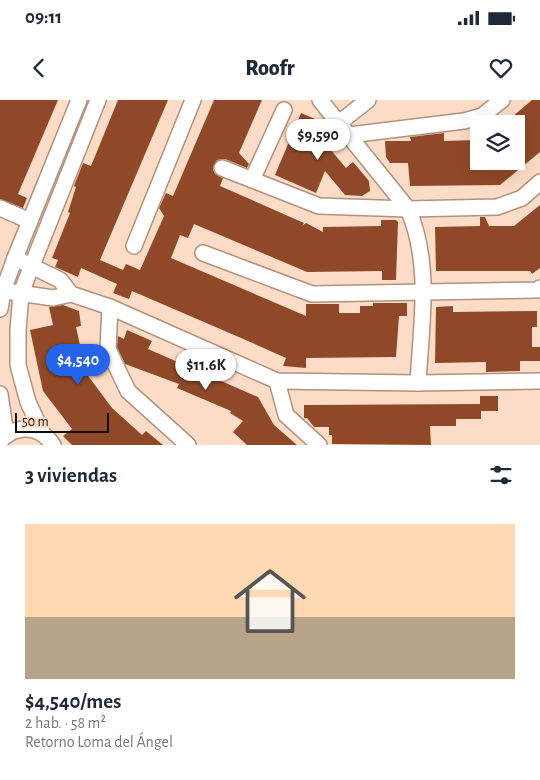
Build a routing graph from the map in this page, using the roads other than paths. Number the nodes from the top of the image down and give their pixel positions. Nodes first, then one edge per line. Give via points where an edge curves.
1 (79, 100) edge
2 (98, 100) edge
3 (194, 100) edge
4 (320, 100) edge
5 (368, 100) edge
6 (502, 100) edge
7 (284, 110) dead end
8 (339, 123) junction
9 (349, 136) junction
10 (222, 168) dead end
11 (252, 180) junction
12 (540, 182) edge
13 (0, 208) edge
14 (408, 209) junction
15 (30, 221) junction
16 (134, 246) dead end
17 (203, 253) dead end
18 (15, 258) junction
19 (32, 266) junction
20 (540, 288) edge
21 (3, 291) junction
22 (21, 293) junction
23 (71, 294) junction
24 (423, 294) junction
25 (110, 307) junction
26 (0, 309) edge
27 (278, 381) junction
28 (540, 381) edge
29 (418, 383) junction
30 (0, 394) edge
31 (3, 438) edge
32 (48, 439) edge
33 (188, 445) edge
34 (319, 445) edge

1 - 15 street
2 - 19 street
3 - 16 street
4 - 8 street
5 - 8 street
6 - 9 street via 482,116 464,121
7 - 11 street
8 - 9 street
9 - 14 street
10 - 11 street
11 - 14 street via 319,206
12 - 14 street via 522,198 497,207
13 - 15 street
14 - 24 street via 422,255
15 - 18 street
17 - 24 street via 312,294
18 - 19 street
18 - 21 street
19 - 22 street
19 - 23 street via 60,280
20 - 24 street
21 - 22 street
21 - 26 street
22 - 23 street via 53,298
22 - 32 street via 18,365 28,402
23 - 25 street
24 - 29 street
25 - 27 street
25 - 33 street via 108,349 128,391
27 - 29 street
27 - 34 street via 286,415
28 - 29 street
30 - 31 street
31 - 32 street via 24,428

